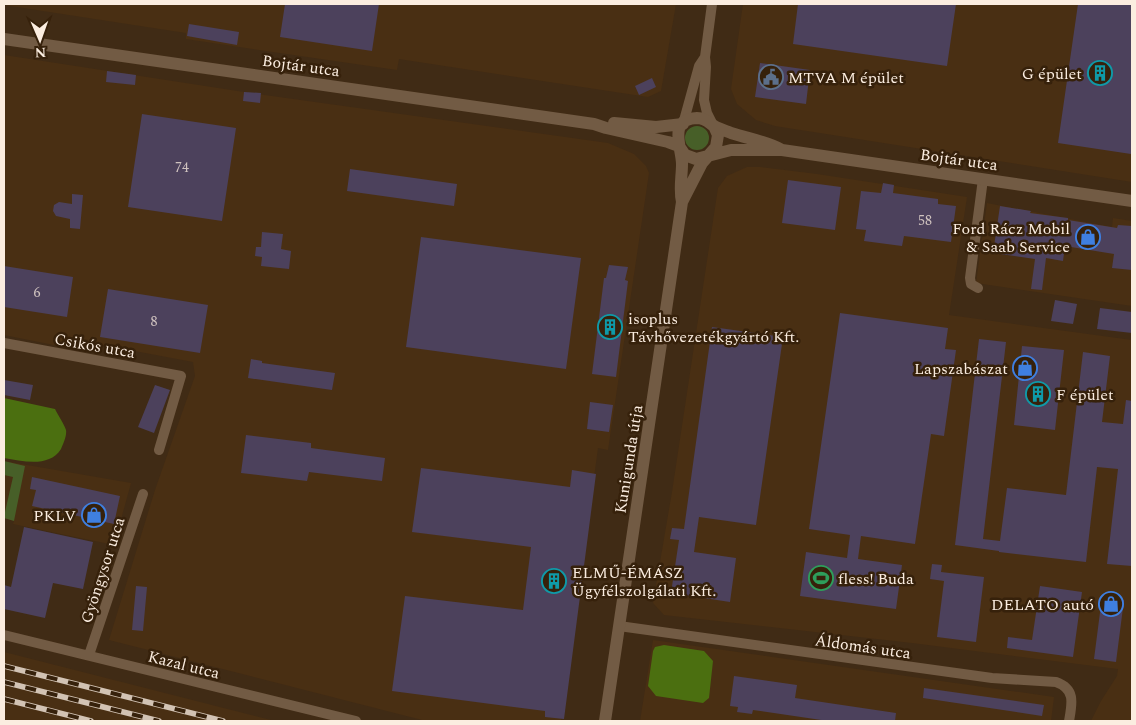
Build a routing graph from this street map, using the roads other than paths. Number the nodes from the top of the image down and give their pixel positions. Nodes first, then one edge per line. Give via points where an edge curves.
1 (712, 4) edge
2 (4, 39) edge
3 (704, 57) junction
4 (594, 124) junction
5 (683, 124) junction
6 (714, 126) junction
7 (679, 146) junction
8 (782, 150) junction
9 (710, 155) junction
10 (983, 179) junction
11 (1132, 201) edge
12 (682, 202) junction
13 (978, 288) dead end
14 (4, 343) edge
15 (159, 450) dead end
16 (143, 494) dead end
17 (619, 626) junction
18 (4, 635) edge
19 (89, 655) junction
20 (356, 721) edge
21 (605, 721) edge
22 (1069, 721) edge

1 - 3 street, Kunigunda útja
2 - 4 street, Bojtár utca
3 - 5 street, Kunigunda útja via 698,66
3 - 6 street, Kunigunda útja via 705,107
4 - 5 street, Bojtár utca
4 - 7 street, Bojtár utca
5 - 6 street via 700,118
5 - 7 street, Kunigunda útja via 678,132
6 - 8 street, Bojtár utca via 771,143
6 - 9 street, Kunigunda útja via 718,142
7 - 9 street via 692,158
7 - 12 street, Kunigunda útja
8 - 9 street, Bojtár utca via 731,150
8 - 10 street, Bojtár utca
9 - 12 street, Kunigunda útja
10 - 11 street, Bojtár utca
10 - 13 street via 970,278
12 - 17 street, Kunigunda útja
14 - 15 street, Csikós utca via 181,376
16 - 19 street, Gyöngysor utca
17 - 21 street, Kunigunda útja
17 - 22 street, Áldomás utca via 992,678 1056,682 1071,695
18 - 19 street, Kazal utca
19 - 20 street, Kazal utca

